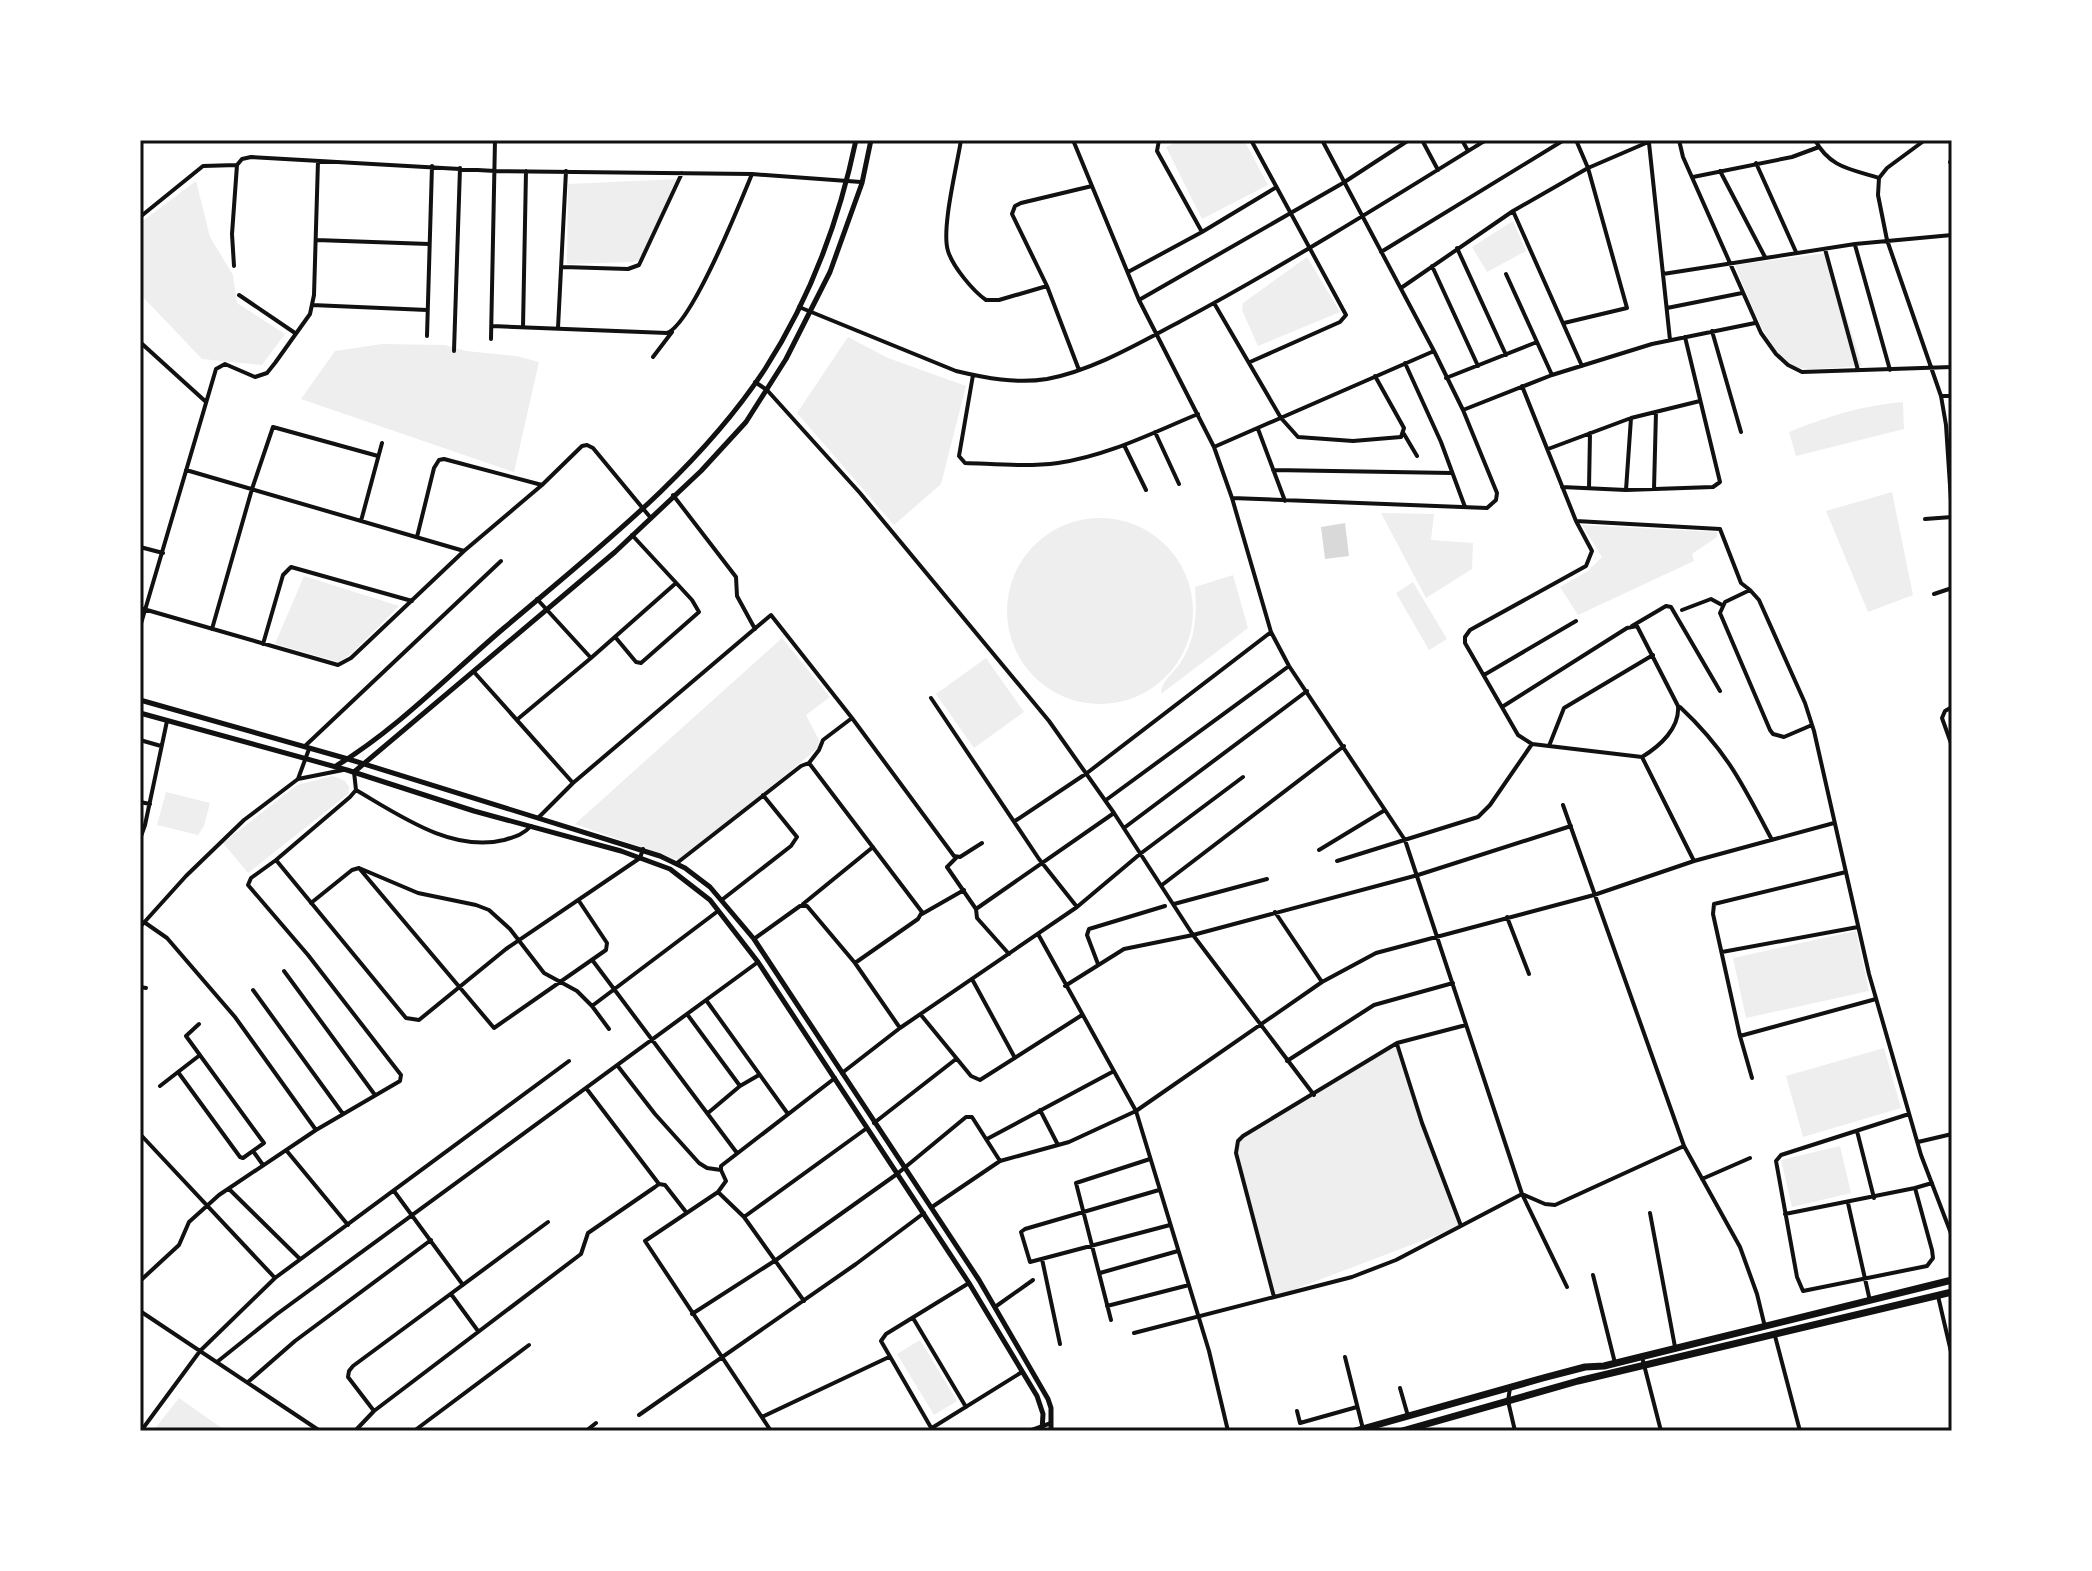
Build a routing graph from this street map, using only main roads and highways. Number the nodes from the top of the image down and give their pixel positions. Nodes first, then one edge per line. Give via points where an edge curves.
1 (1952, 1280) edge
2 (1952, 1292) edge
3 (1359, 1430) edge
4 (1402, 1431) edge

1 - 3 highway via 1585,1367
2 - 4 highway

